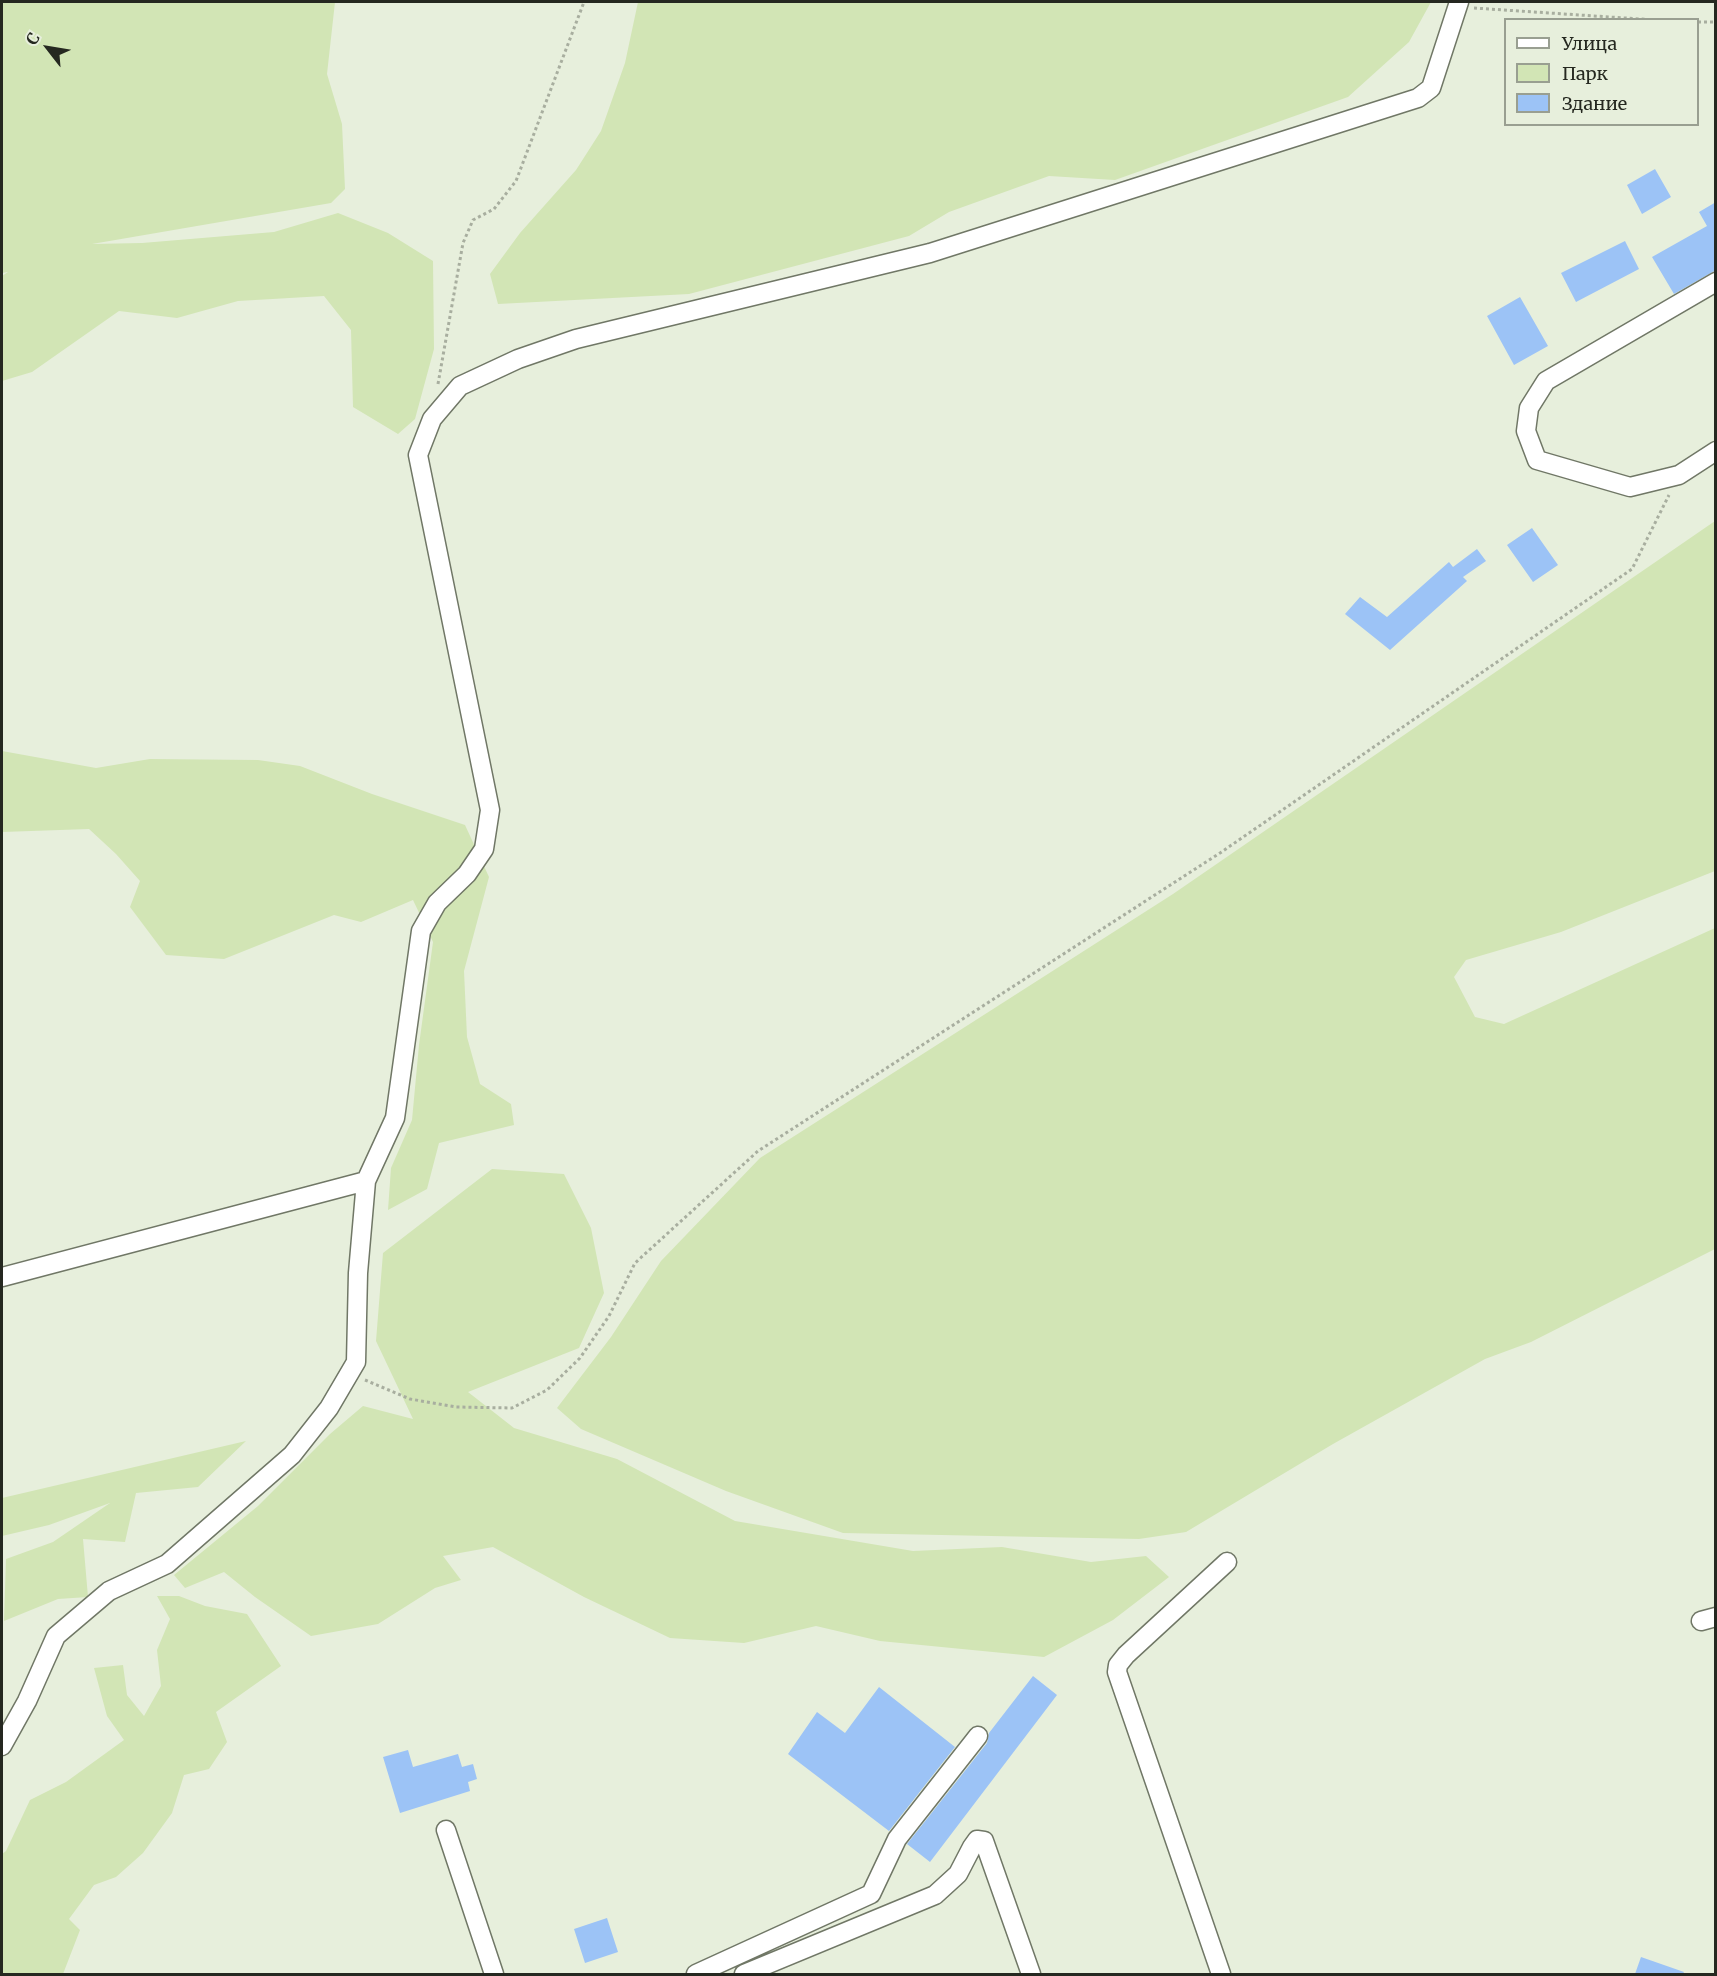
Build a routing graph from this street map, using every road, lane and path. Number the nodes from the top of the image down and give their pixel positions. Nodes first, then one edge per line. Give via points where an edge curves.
1 (584, 2) edge
2 (1458, 4) edge
3 (1630, 18) edge
4 (1699, 22) edge
5 (1716, 22) edge
6 (1716, 282) edge
7 (438, 384) dead end
8 (1716, 451) edge
9 (1679, 475) junction
10 (366, 1181) junction
11 (2, 1277) edge
12 (350, 1374) junction
13 (1227, 1562) dead end
14 (978, 1736) dead end
15 (2, 1746) edge
16 (446, 1830) dead end
17 (494, 1974) edge
18 (696, 1974) edge
19 (744, 1974) edge
20 (1031, 1974) edge
21 (1221, 1974) edge

1 - 7 path via 516,181 494,209 473,220 463,243
2 - 3 path
2 - 10 street via 1431,88 1418,98 930,253 576,339 460,386 432,419 418,455 490,810 484,849 437,903 421,931 395,1118
4 - 5 path
6 - 9 street via 1546,381 1529,408 1526,431 1537,460 1630,487
8 - 9 street
9 - 12 path via 1632,569 1220,853 758,1151 635,1263 609,1316 580,1358 547,1390 512,1408 456,1407 411,1399
10 - 11 street
10 - 12 street via 356,1362
12 - 15 street via 292,1455 167,1564 109,1591 56,1636
13 - 21 street via 1125,1655 1117,1672
14 - 18 street via 897,1839 871,1894
16 - 17 street
19 - 20 street via 934,1895 958,1874 977,1840 984,1840

